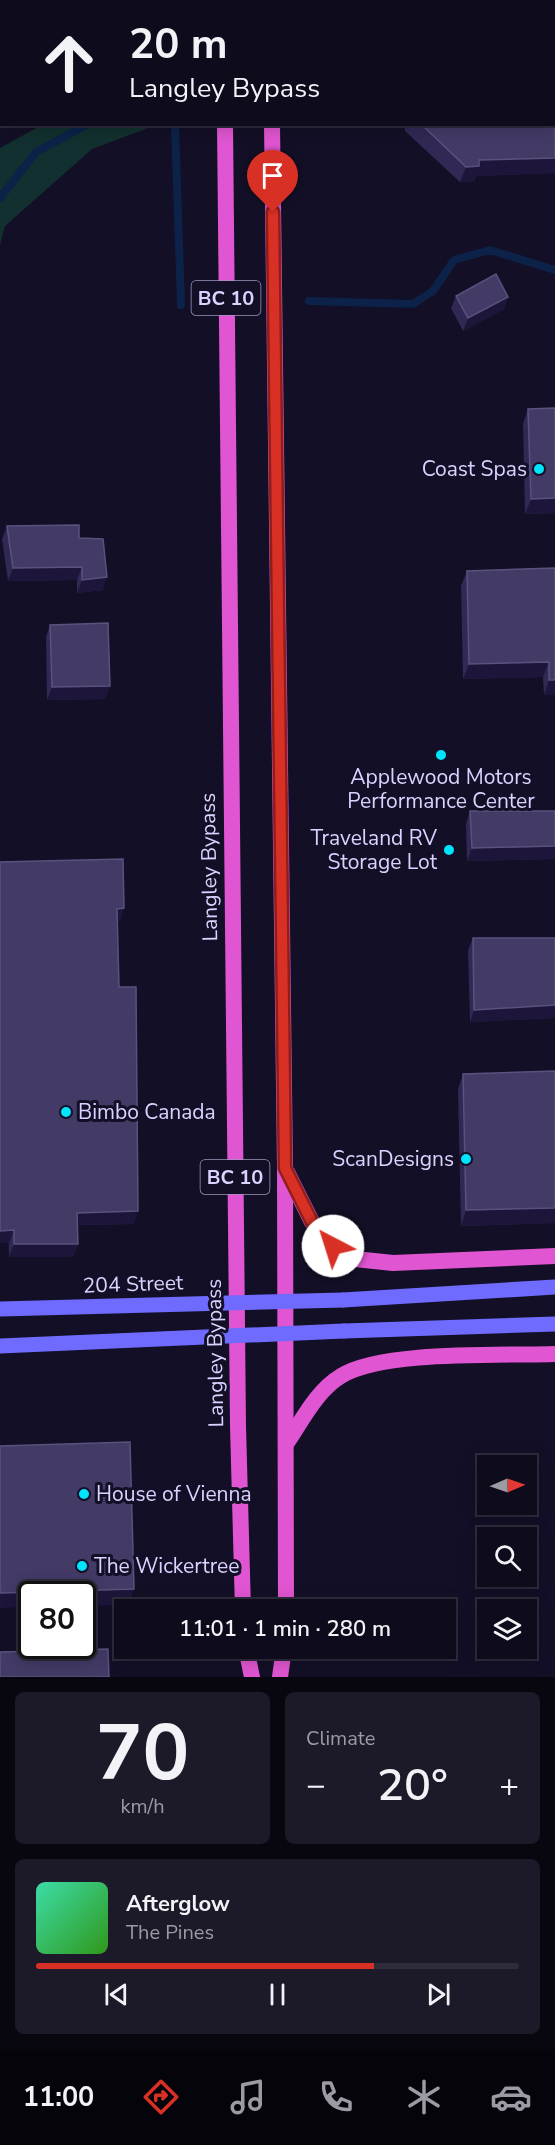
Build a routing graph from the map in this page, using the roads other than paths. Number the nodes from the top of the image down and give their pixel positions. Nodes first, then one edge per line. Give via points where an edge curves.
1 (225, 126) edge
2 (272, 126) edge
3 (285, 1168) junction
4 (555, 1256) edge
5 (555, 1287) edge
6 (0, 1309) edge
7 (555, 1324) edge
8 (0, 1346) edge
9 (555, 1354) edge
10 (286, 1444) junction
11 (243, 1599) edge
12 (286, 1599) edge
13 (248, 1659) edge
14 (282, 1659) edge
15 (252, 1677) edge
16 (280, 1677) edge

1 - 11 highway, Langley Bypass / BC 10
2 - 3 highway, BC 10
3 - 4 highway via 312,1222 333,1246 355,1259 393,1263
3 - 10 highway, BC 10
5 - 6 main road, 204 Street, bridge via 343,1300
7 - 8 main road, bridge
9 - 10 highway via 393,1359 365,1365 323,1390
10 - 12 highway, BC 10
13 - 15 highway
14 - 16 highway

